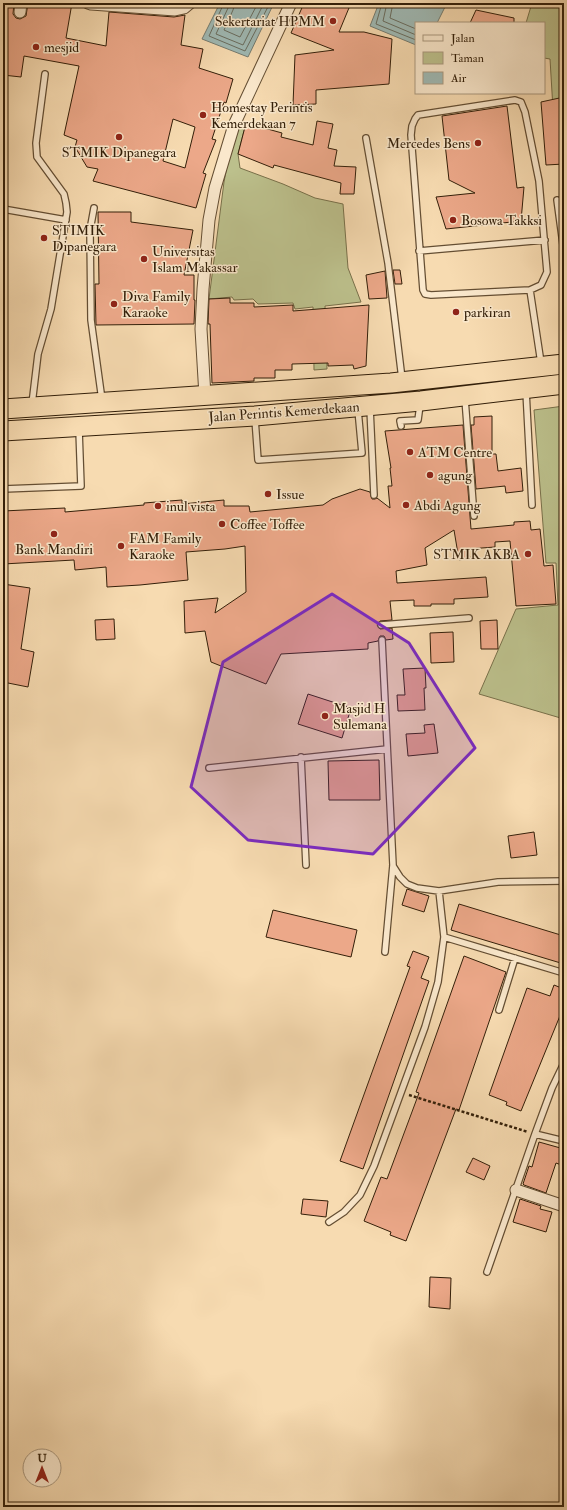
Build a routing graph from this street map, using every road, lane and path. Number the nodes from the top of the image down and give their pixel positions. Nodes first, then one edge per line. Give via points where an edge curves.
1 (88, 3) edge
2 (190, 3) edge
3 (291, 3) edge
4 (45, 74) dead end
5 (366, 138) dead end
6 (557, 200) dead end
7 (94, 208) dead end
8 (3, 209) edge
9 (66, 220) junction
10 (544, 240) junction
11 (419, 251) junction
12 (564, 252) edge
13 (530, 290) junction
14 (564, 364) edge
15 (542, 367) junction
16 (402, 382) junction
17 (564, 384) edge
18 (526, 389) junction
19 (465, 395) junction
20 (205, 396) junction
21 (421, 401) junction
22 (102, 402) junction
23 (364, 406) junction
24 (32, 407) junction
25 (3, 409) edge
26 (255, 416) junction
27 (401, 426) dead end
28 (79, 427) junction
29 (3, 431) edge
30 (3, 489) edge
31 (374, 495) dead end
32 (532, 505) dead end
33 (474, 516) dead end
34 (469, 618) dead end
35 (381, 624) dead end
36 (382, 640) dead end
37 (387, 749) junction
38 (301, 757) junction
39 (209, 768) dead end
40 (306, 865) dead end
41 (393, 865) junction
42 (564, 881) edge
43 (439, 891) junction
44 (444, 937) junction
45 (385, 952) dead end
46 (515, 958) junction
47 (564, 973) edge
48 (499, 1010) dead end
49 (564, 1063) edge
50 (400, 1092) junction
51 (535, 1134) junction
52 (564, 1141) edge
53 (516, 1190) junction
54 (564, 1206) edge
55 (329, 1222) dead end
56 (487, 1272) dead end

1 - 2 street via 175,10
3 - 20 street via 234,125 215,188 202,302
4 - 9 lane via 36,153 64,194
5 - 16 lane via 388,263
6 - 12 lane
7 - 22 lane via 90,230 91,320
8 - 9 lane
9 - 24 lane via 51,309 38,354
10 - 11 lane
10 - 11 lane via 535,157 523,105 515,100 418,115 415,119 411,135
10 - 13 lane via 547,272 541,285
11 - 13 lane via 425,294
13 - 15 lane
14 - 15 highway, Jalan Perintis Kemerdekaan
15 - 16 highway, Jalan Perintis Kemerdekaan
16 - 20 highway, Jalan Perintis Kemerdekaan
17 - 18 highway, Jalan Perintis Kemerdekaan
18 - 19 highway, Jalan Perintis Kemerdekaan
18 - 32 lane
19 - 21 highway, Jalan Perintis Kemerdekaan
19 - 33 lane
20 - 22 highway, Jalan Perintis Kemerdekaan
21 - 23 highway, Jalan Perintis Kemerdekaan
21 - 27 lane via 418,420 400,421
22 - 24 highway, Jalan Perintis Kemerdekaan
23 - 26 highway, Jalan Perintis Kemerdekaan
23 - 26 lane via 362,453 258,460
23 - 31 lane
24 - 25 highway, Jalan Perintis Kemerdekaan
26 - 28 highway, Jalan Perintis Kemerdekaan
28 - 29 highway, Jalan Perintis Kemerdekaan
28 - 30 lane via 81,486
34 - 35 lane
36 - 37 lane
37 - 38 lane
37 - 41 lane
38 - 39 lane
38 - 40 lane
41 - 43 lane via 407,884
41 - 45 lane
42 - 43 lane via 498,882
43 - 44 lane
44 - 46 lane
44 - 50 lane via 438,982 425,1027
46 - 47 lane
46 - 48 lane
49 - 51 lane
50 - 51 path
50 - 55 lane via 374,1166 360,1195 344,1212
51 - 52 lane
51 - 53 lane
53 - 54 street
53 - 56 lane

